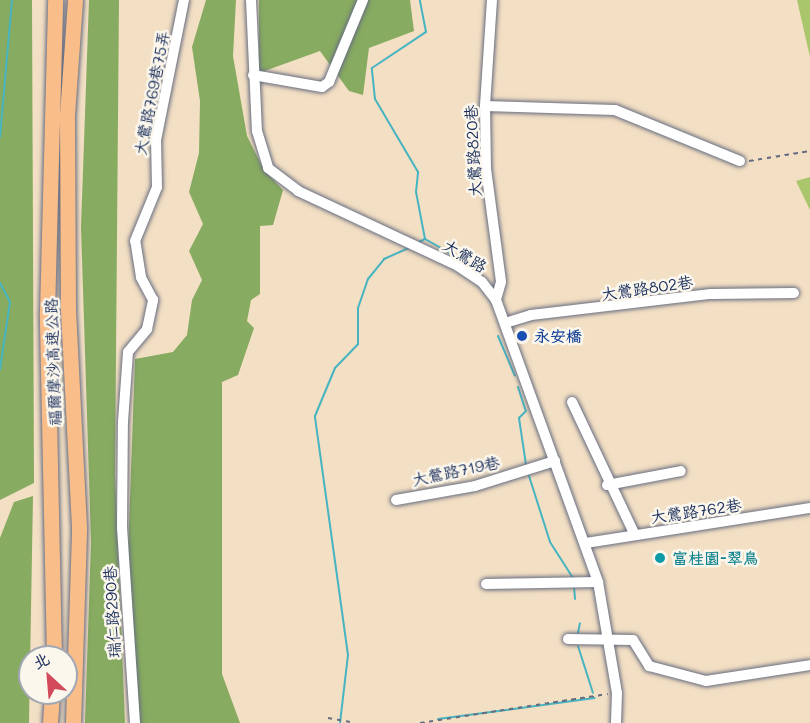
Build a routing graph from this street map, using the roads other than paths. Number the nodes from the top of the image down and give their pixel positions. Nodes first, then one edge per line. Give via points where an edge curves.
1 (55, 0) edge
2 (75, 0) edge
3 (184, 0) edge
4 (251, 0) edge
5 (363, 0) edge
6 (492, 0) edge
7 (253, 75) junction
8 (484, 106) junction
9 (740, 160) road end
10 (794, 293) dead end
11 (496, 300) junction
12 (505, 323) junction
13 (572, 402) dead end
14 (555, 460) junction
15 (681, 471) dead end
16 (607, 484) junction
17 (122, 499) joint
18 (396, 500) dead end
19 (810, 508) edge
20 (635, 535) junction
21 (586, 543) junction
22 (598, 582) junction
23 (486, 584) dead end
24 (568, 639) dead end
25 (610, 641) junction
26 (54, 645) edge
27 (810, 665) edge
28 (51, 705) edge
29 (50, 723) edge
30 (74, 723) edge
31 (135, 723) edge
32 (616, 723) edge

1 - 26 highway, 福爾摩沙高速公路 via 47,312
2 - 30 highway, 福爾摩沙高速公路 via 67,115 68,310 79,526
3 - 17 street, 大鶯路769巷75弄 via 156,140 157,187 135,241 141,277 153,300 147,329 128,352
4 - 7 street, 大鶯路
5 - 7 street via 329,82 322,87
6 - 8 street, 大鶯路820巷
7 - 11 street, 大鶯路 via 258,145 268,168 298,191 474,276
8 - 9 street via 615,110
8 - 11 street, 大鶯路820巷 via 486,169 501,282
10 - 12 street, 大鶯路802巷 via 711,294 531,315
11 - 12 street, 大鶯路
12 - 14 street, 大鶯路
13 - 16 street
14 - 18 street, 大鶯路719巷 via 475,486
14 - 21 street, 大鶯路
15 - 16 street
16 - 20 street
17 - 31 street, 瑞仁路290巷
19 - 20 street, 大鶯路762巷
20 - 21 street, 大鶯路762巷
21 - 22 street, 大鶯路
22 - 23 street
22 - 25 street, 大鶯路
24 - 25 street
25 - 27 street via 633,640 649,666 706,681
25 - 32 street, 大鶯路 via 617,693
28 - 29 highway

